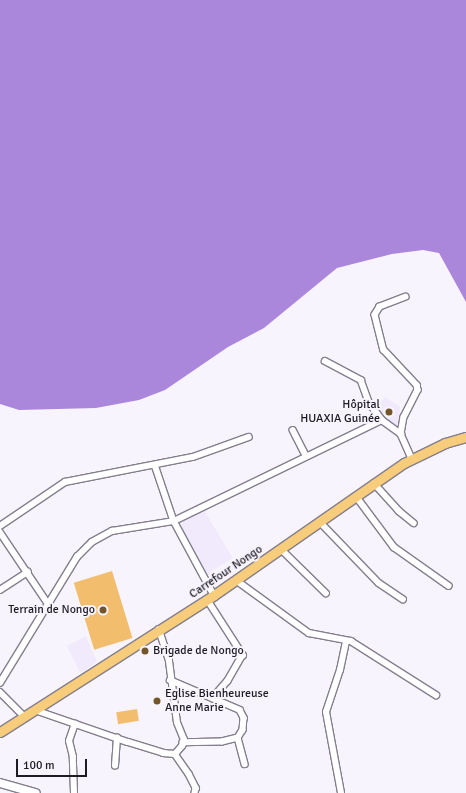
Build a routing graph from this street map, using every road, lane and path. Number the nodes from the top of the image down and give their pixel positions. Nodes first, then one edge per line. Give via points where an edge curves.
1 (406, 297) dead end
2 (325, 361) dead end
3 (382, 420) junction
4 (293, 430) dead end
5 (401, 434) junction
6 (249, 437) dead end
7 (466, 437) edge
8 (306, 456) junction
9 (412, 459) junction
10 (155, 465) junction
11 (374, 484) junction
12 (356, 496) junction
13 (174, 521) junction
14 (321, 523) junction
15 (414, 523) dead end
16 (0, 526) edge
17 (0, 532) edge
18 (281, 549) junction
19 (28, 572) junction
20 (236, 580) junction
21 (450, 586) dead end
22 (0, 590) edge
23 (326, 593) dead end
24 (211, 597) junction
25 (403, 599) dead end
26 (49, 605) junction
27 (159, 630) junction
28 (346, 642) junction
29 (170, 680) junction
30 (0, 683) edge
31 (0, 692) edge
32 (436, 695) dead end
33 (213, 698) junction
34 (35, 710) junction
35 (24, 716) junction
36 (75, 724) junction
37 (0, 732) edge
38 (117, 738) junction
39 (238, 738) junction
40 (184, 744) junction
41 (175, 754) junction
42 (245, 764) dead end
43 (115, 766) dead end
44 (0, 783) edge
45 (36, 793) edge
46 (74, 793) edge
47 (195, 793) edge
48 (342, 793) edge

1 - 5 street via 380,307 375,316 384,350 417,385 418,390 404,417
2 - 3 street via 361,380 369,402
3 - 5 street
3 - 8 street
4 - 8 street
5 - 9 street
6 - 10 street via 193,457
7 - 9 main road, Carrefour Nongo via 445,442
8 - 13 street
9 - 11 main road, Carrefour Nongo
10 - 13 street
10 - 16 street via 65,482
11 - 12 main road, Carrefour Nongo
11 - 15 street via 394,507
12 - 14 main road, Carrefour Nongo
12 - 21 street via 394,547
13 - 24 street
13 - 26 street via 112,531 92,542 77,557
14 - 18 main road, Carrefour Nongo
14 - 25 street via 379,583
17 - 19 street
18 - 20 main road, Carrefour Nongo
18 - 23 street
19 - 22 street
19 - 26 street
20 - 24 main road, Carrefour Nongo
20 - 28 street via 309,633
24 - 27 main road, Carrefour Nongo
24 - 33 street via 243,655 228,681
26 - 30 street
27 - 29 street via 165,642
27 - 34 main road, Carrefour Nongo
28 - 32 street via 351,641 375,655
28 - 48 street via 326,712
29 - 33 street
29 - 40 street via 173,704
31 - 35 street
33 - 39 street via 243,714 244,724
34 - 35 main road, Carrefour Nongo
34 - 36 street
35 - 37 main road, Carrefour Nongo
36 - 38 street
36 - 46 street via 70,741
38 - 41 street via 163,753
38 - 43 street
39 - 40 street via 222,742
39 - 42 street
40 - 41 street
41 - 47 street via 192,781
44 - 45 street

